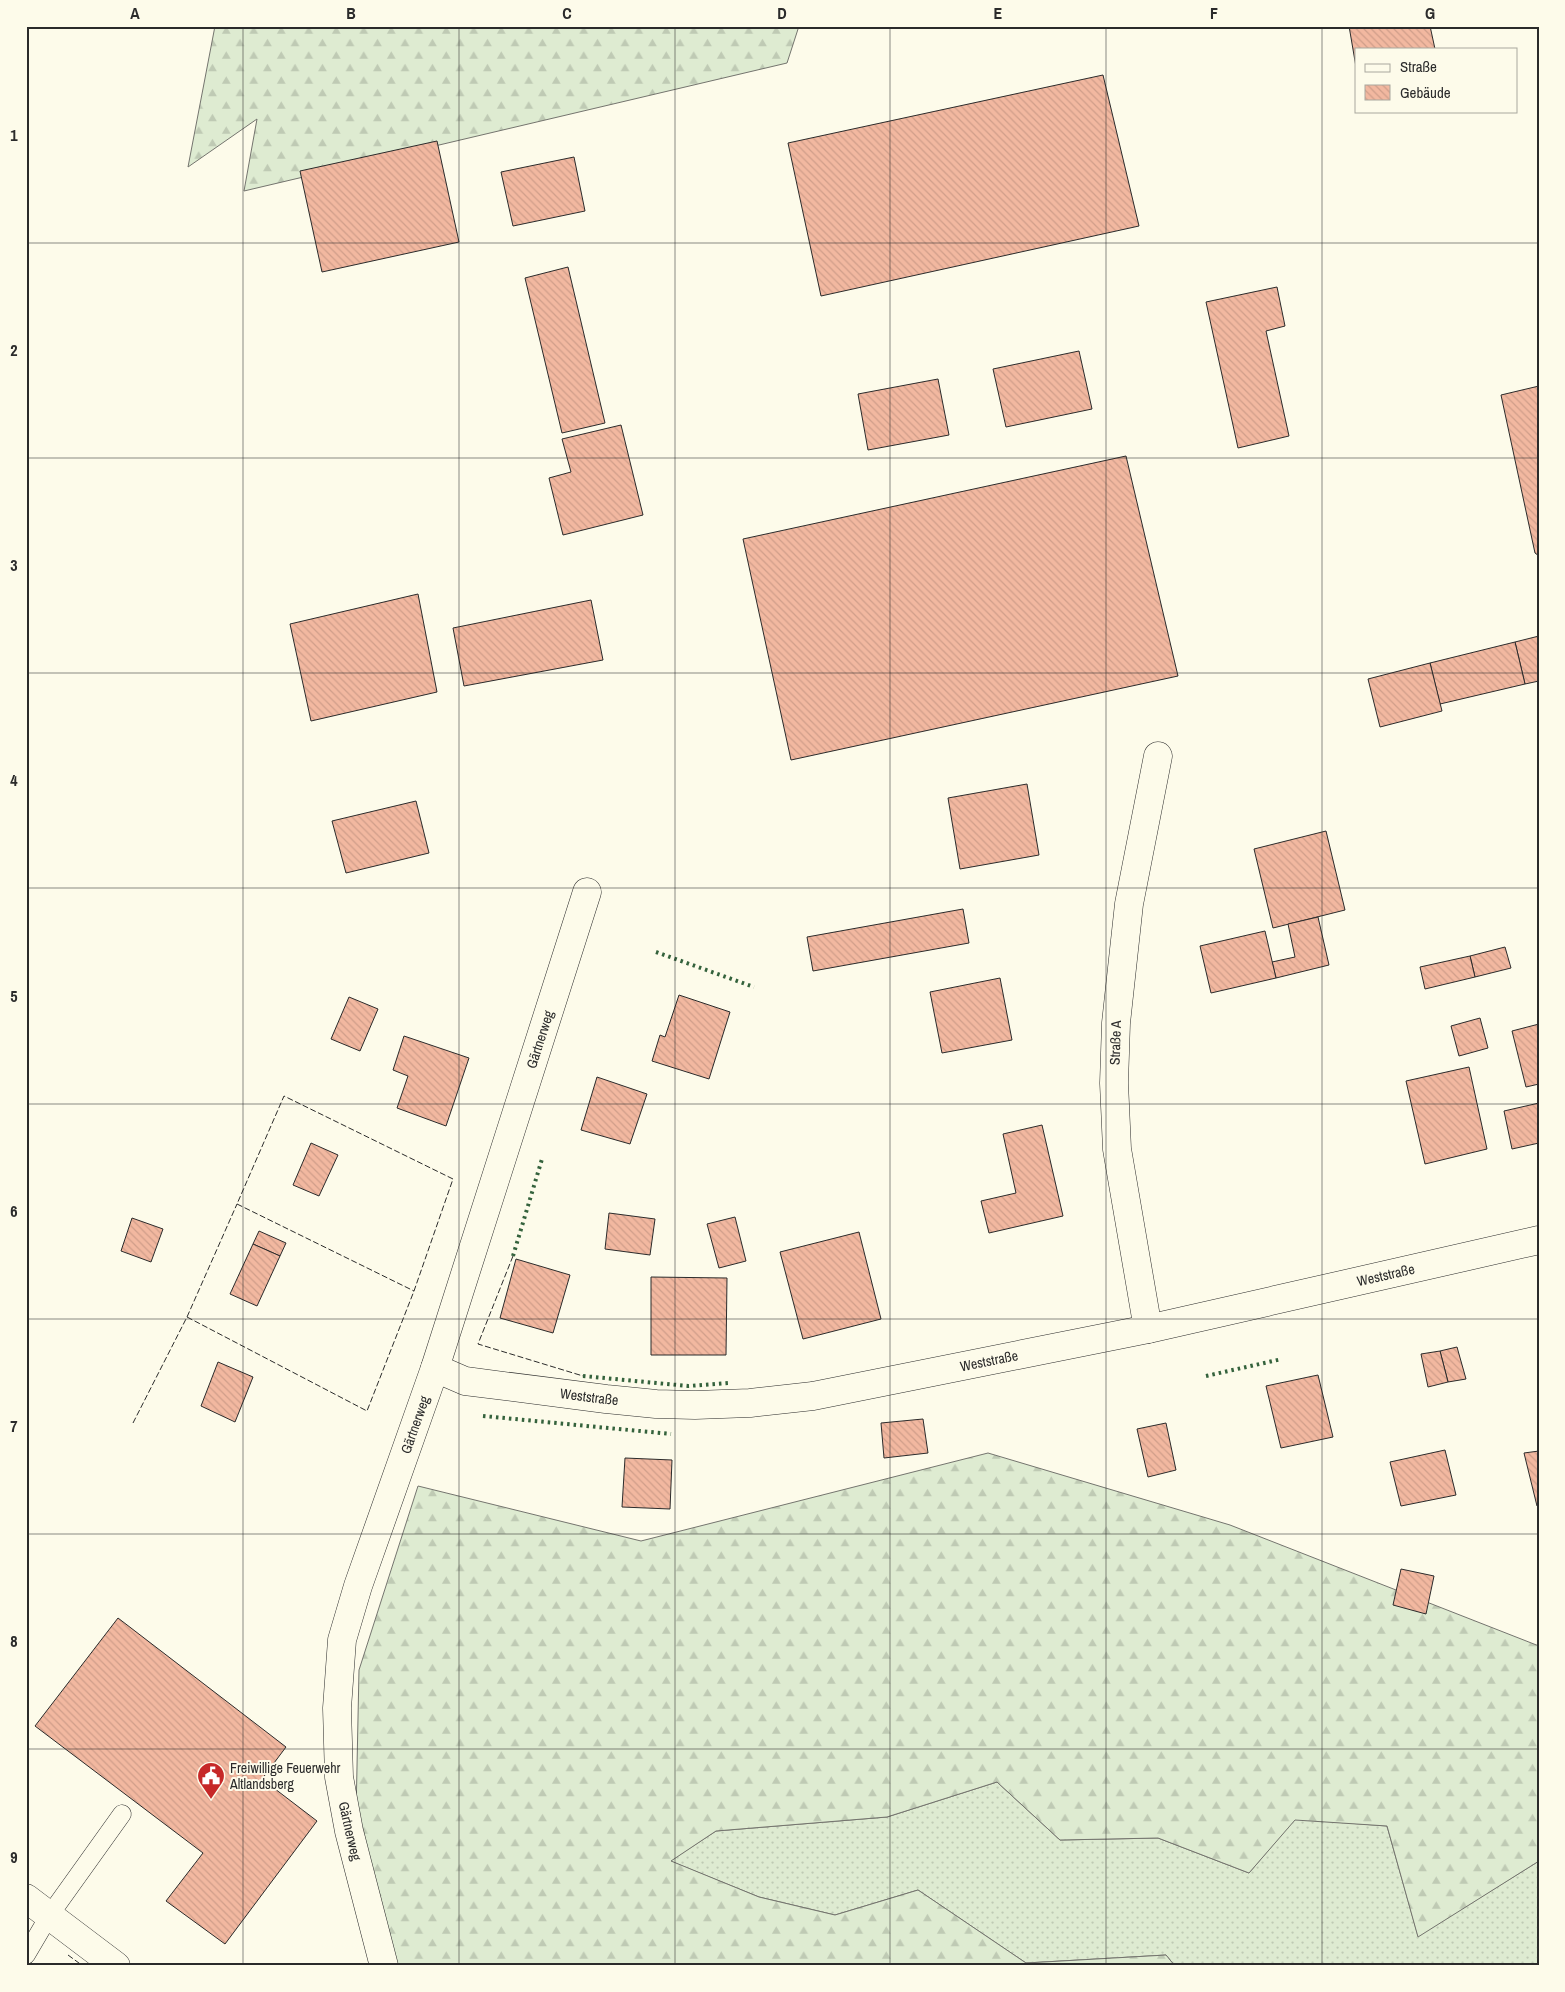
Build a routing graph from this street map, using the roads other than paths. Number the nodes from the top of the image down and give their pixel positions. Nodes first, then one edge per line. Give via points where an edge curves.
1 (1158, 756) dead end
2 (587, 892) dead end
3 (1539, 1240) edge
4 (1148, 1329) junction
5 (435, 1368) junction
6 (122, 1814) dead end
7 (26, 1898) edge
8 (49, 1916) junction
9 (26, 1955) edge
10 (116, 1966) edge
11 (384, 1966) edge

1 - 4 street, Straße A via 1129,904 1116,1024 1114,1083 1117,1148
2 - 5 street, Gärtnerweg
3 - 4 street, Weststraße
4 - 5 street, Weststraße via 813,1396 722,1404 656,1404 606,1399 466,1381
5 - 11 street, Gärtnerweg via 342,1640 337,1708 339,1777 349,1831
6 - 8 lane
7 - 8 street
8 - 9 lane
8 - 10 street

